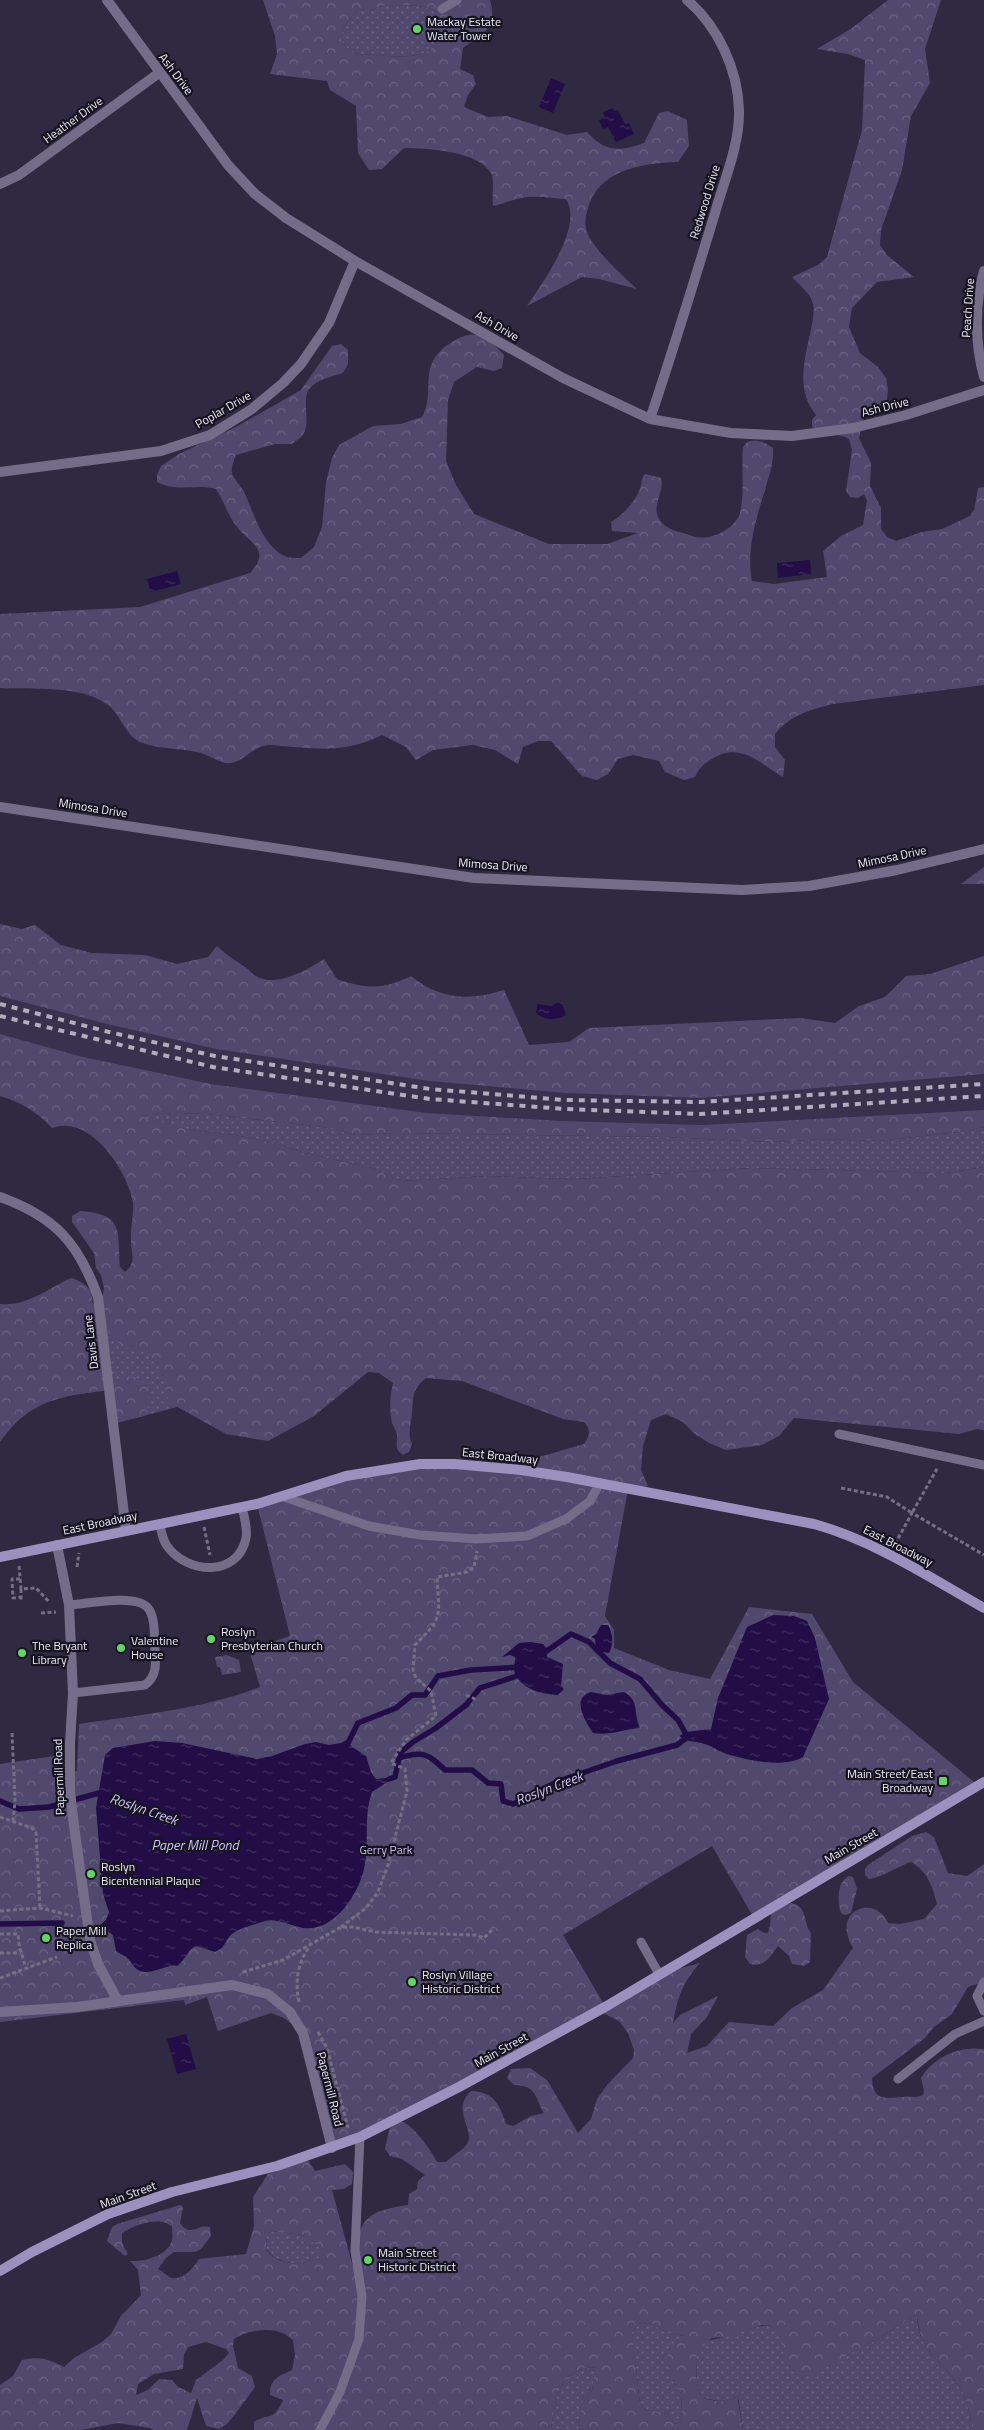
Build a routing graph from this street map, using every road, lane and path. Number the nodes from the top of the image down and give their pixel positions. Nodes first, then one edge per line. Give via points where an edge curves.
1 (107, 0) edge
2 (457, 0) edge
3 (687, 0) edge
4 (442, 10) dead end
5 (159, 73) junction
6 (0, 184) edge
7 (355, 261) junction
8 (984, 271) edge
9 (984, 377) edge
10 (984, 390) edge
11 (650, 419) junction
12 (0, 472) edge
13 (0, 806) edge
14 (984, 849) edge
15 (0, 1197) edge
16 (839, 1434) dead end
17 (944, 1456) junction
18 (984, 1465) edge
19 (600, 1483) junction
20 (841, 1488) dead end
21 (284, 1497) junction
22 (242, 1507) junction
23 (912, 1512) junction
24 (160, 1524) junction
25 (204, 1527) dead end
26 (126, 1531) junction
27 (478, 1539) junction
28 (57, 1545) junction
29 (890, 1554) junction
30 (984, 1554) edge
31 (0, 1557) edge
32 (19, 1565) dead end
33 (213, 1568) junction
34 (20, 1578) junction
35 (20, 1588) junction
36 (50, 1603) dead end
37 (69, 1605) junction
38 (984, 1608) edge
39 (52, 1612) dead end
40 (41, 1613) dead end
41 (44, 1648) dead end
42 (58, 1648) dead end
43 (73, 1693) junction
44 (466, 1695) dead end
45 (478, 1700) dead end
46 (12, 1733) dead end
47 (984, 1782) edge
48 (0, 1817) edge
49 (12, 1821) junction
50 (40, 1908) junction
51 (0, 1911) edge
52 (76, 1917) dead end
53 (341, 1927) junction
54 (494, 1928) dead end
55 (0, 1934) edge
56 (641, 1942) dead end
57 (311, 1945) junction
58 (0, 1953) edge
59 (21, 1953) junction
60 (57, 1957) dead end
61 (26, 1969) junction
62 (236, 1972) dead end
63 (243, 1972) junction
64 (660, 1974) junction
65 (258, 1975) dead end
66 (0, 1978) edge
67 (984, 1982) edge
68 (293, 1996) dead end
69 (118, 2001) junction
70 (299, 2002) junction
71 (303, 2007) dead end
72 (984, 2011) edge
73 (0, 2012) edge
74 (984, 2021) edge
75 (315, 2026) dead end
76 (898, 2079) dead end
77 (356, 2139) junction
78 (332, 2148) junction
79 (0, 2272) edge
80 (320, 2430) edge

1 - 5 street, Ash Drive
2 - 4 lane
3 - 11 street, Redwood Drive via 716,33 737,88 739,111 730,161 684,318
5 - 6 street, Heather Drive via 19,175
5 - 7 street, Ash Drive via 228,165 255,194 286,218
7 - 11 street, Ash Drive via 563,378
7 - 12 street, Poplar Drive via 329,323 283,384 252,410 210,435 161,451
8 - 9 street, Peach Drive via 978,319 978,346
10 - 11 street, Ash Drive via 853,428 792,436 732,433
13 - 14 street, Mimosa Drive via 474,878 742,890 809,886 897,870
15 - 26 street, Davis Lane via 27,1207 52,1223 80,1255 98,1297
16 - 17 lane
17 - 18 lane
17 - 23 path
19 - 21 main road, East Broadway via 521,1470 420,1464 346,1476
19 - 27 lane via 590,1501 566,1519 527,1536
19 - 29 main road, East Broadway via 814,1524
20 - 23 path via 887,1497
21 - 22 main road, East Broadway
21 - 27 lane via 369,1526 420,1535
22 - 24 main road, East Broadway
22 - 33 lane via 246,1537 241,1551 232,1562
23 - 29 path
23 - 30 path
24 - 26 main road, East Broadway
24 - 33 lane via 166,1544 174,1554 194,1566
25 - 33 path
26 - 28 main road, East Broadway
27 - 53 path via 474,1567 467,1572 437,1577 439,1617 415,1645 414,1670 416,1678 431,1691 436,1716 406,1740 391,1763 405,1770 407,1791 388,1865 378,1892 366,1908
28 - 31 main road, East Broadway
28 - 37 street, Papermill Road
29 - 38 main road, East Broadway
32 - 34 path
34 - 35 path
34 - 35 path via 12,1579 14,1598 21,1599
35 - 36 path via 36,1588
37 - 43 street, Papermill Road
37 - 43 lane via 125,1600 142,1604 152,1617 156,1666 145,1685
39 - 40 path
41 - 42 path
43 - 69 street, Papermill Road via 70,1791 90,1940 98,1964
44 - 45 path
46 - 49 path via 15,1802
47 - 64 main road, Main Street
48 - 49 path
49 - 50 path via 32,1828 36,1833
50 - 51 path
50 - 52 path
53 - 54 path via 484,1938
53 - 57 path
55 - 59 path via 18,1934
56 - 64 lane
57 - 63 path via 283,1960
57 - 70 path via 298,1972 296,1988
58 - 59 path
59 - 61 path
60 - 61 path
61 - 66 path
62 - 63 path
63 - 65 path
64 - 77 main road, Main Street via 459,2088
67 - 72 lane via 977,1996
68 - 70 path
69 - 73 street, Papermill Road via 78,2008
69 - 78 street, Papermill Road via 232,1985 257,1989 273,1997 290,2012 303,2033
70 - 71 path
74 - 76 lane via 955,2034
75 - 77 path via 327,2048
77 - 78 main road, Main Street
77 - 80 lane via 355,2251 362,2296 359,2339 340,2392
78 - 79 main road, Main Street via 277,2166 172,2192 108,2214

